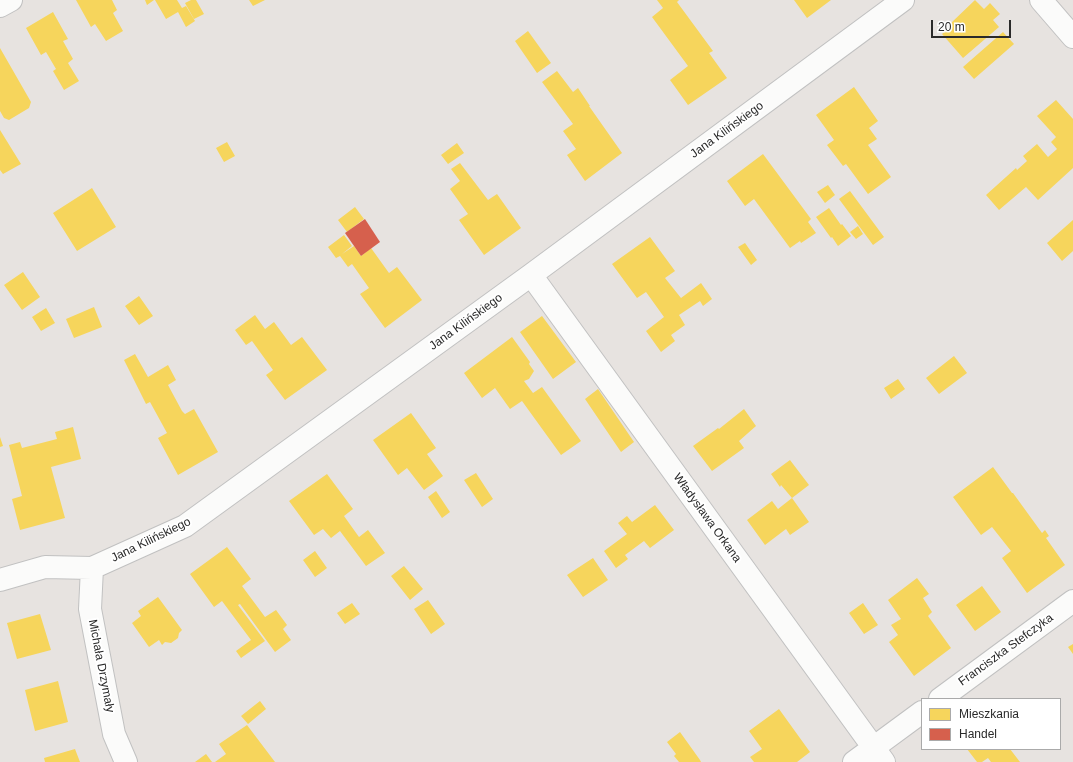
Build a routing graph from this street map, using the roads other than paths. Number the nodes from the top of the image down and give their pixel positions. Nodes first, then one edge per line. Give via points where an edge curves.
1 (11, 0) edge
2 (903, 0) edge
3 (1041, 0) edge
4 (0, 6) edge
5 (1073, 37) edge
6 (531, 275) junction
7 (92, 568) junction
8 (0, 580) edge
9 (1073, 601) edge
10 (941, 698) edge
11 (921, 713) edge
12 (879, 755) edge
13 (126, 762) edge
14 (854, 762) edge

1 - 4 street
2 - 6 street, Jana Kilińskiego
3 - 5 street
6 - 7 street, Jana Kilińskiego via 185,526
6 - 12 street, Władysława Orkana
7 - 8 street, Jana Kilińskiego via 45,567
7 - 13 street, Michała Drzymały via 90,609 114,734
9 - 10 street, Franciszka Stefczyka
11 - 12 street
12 - 14 street

